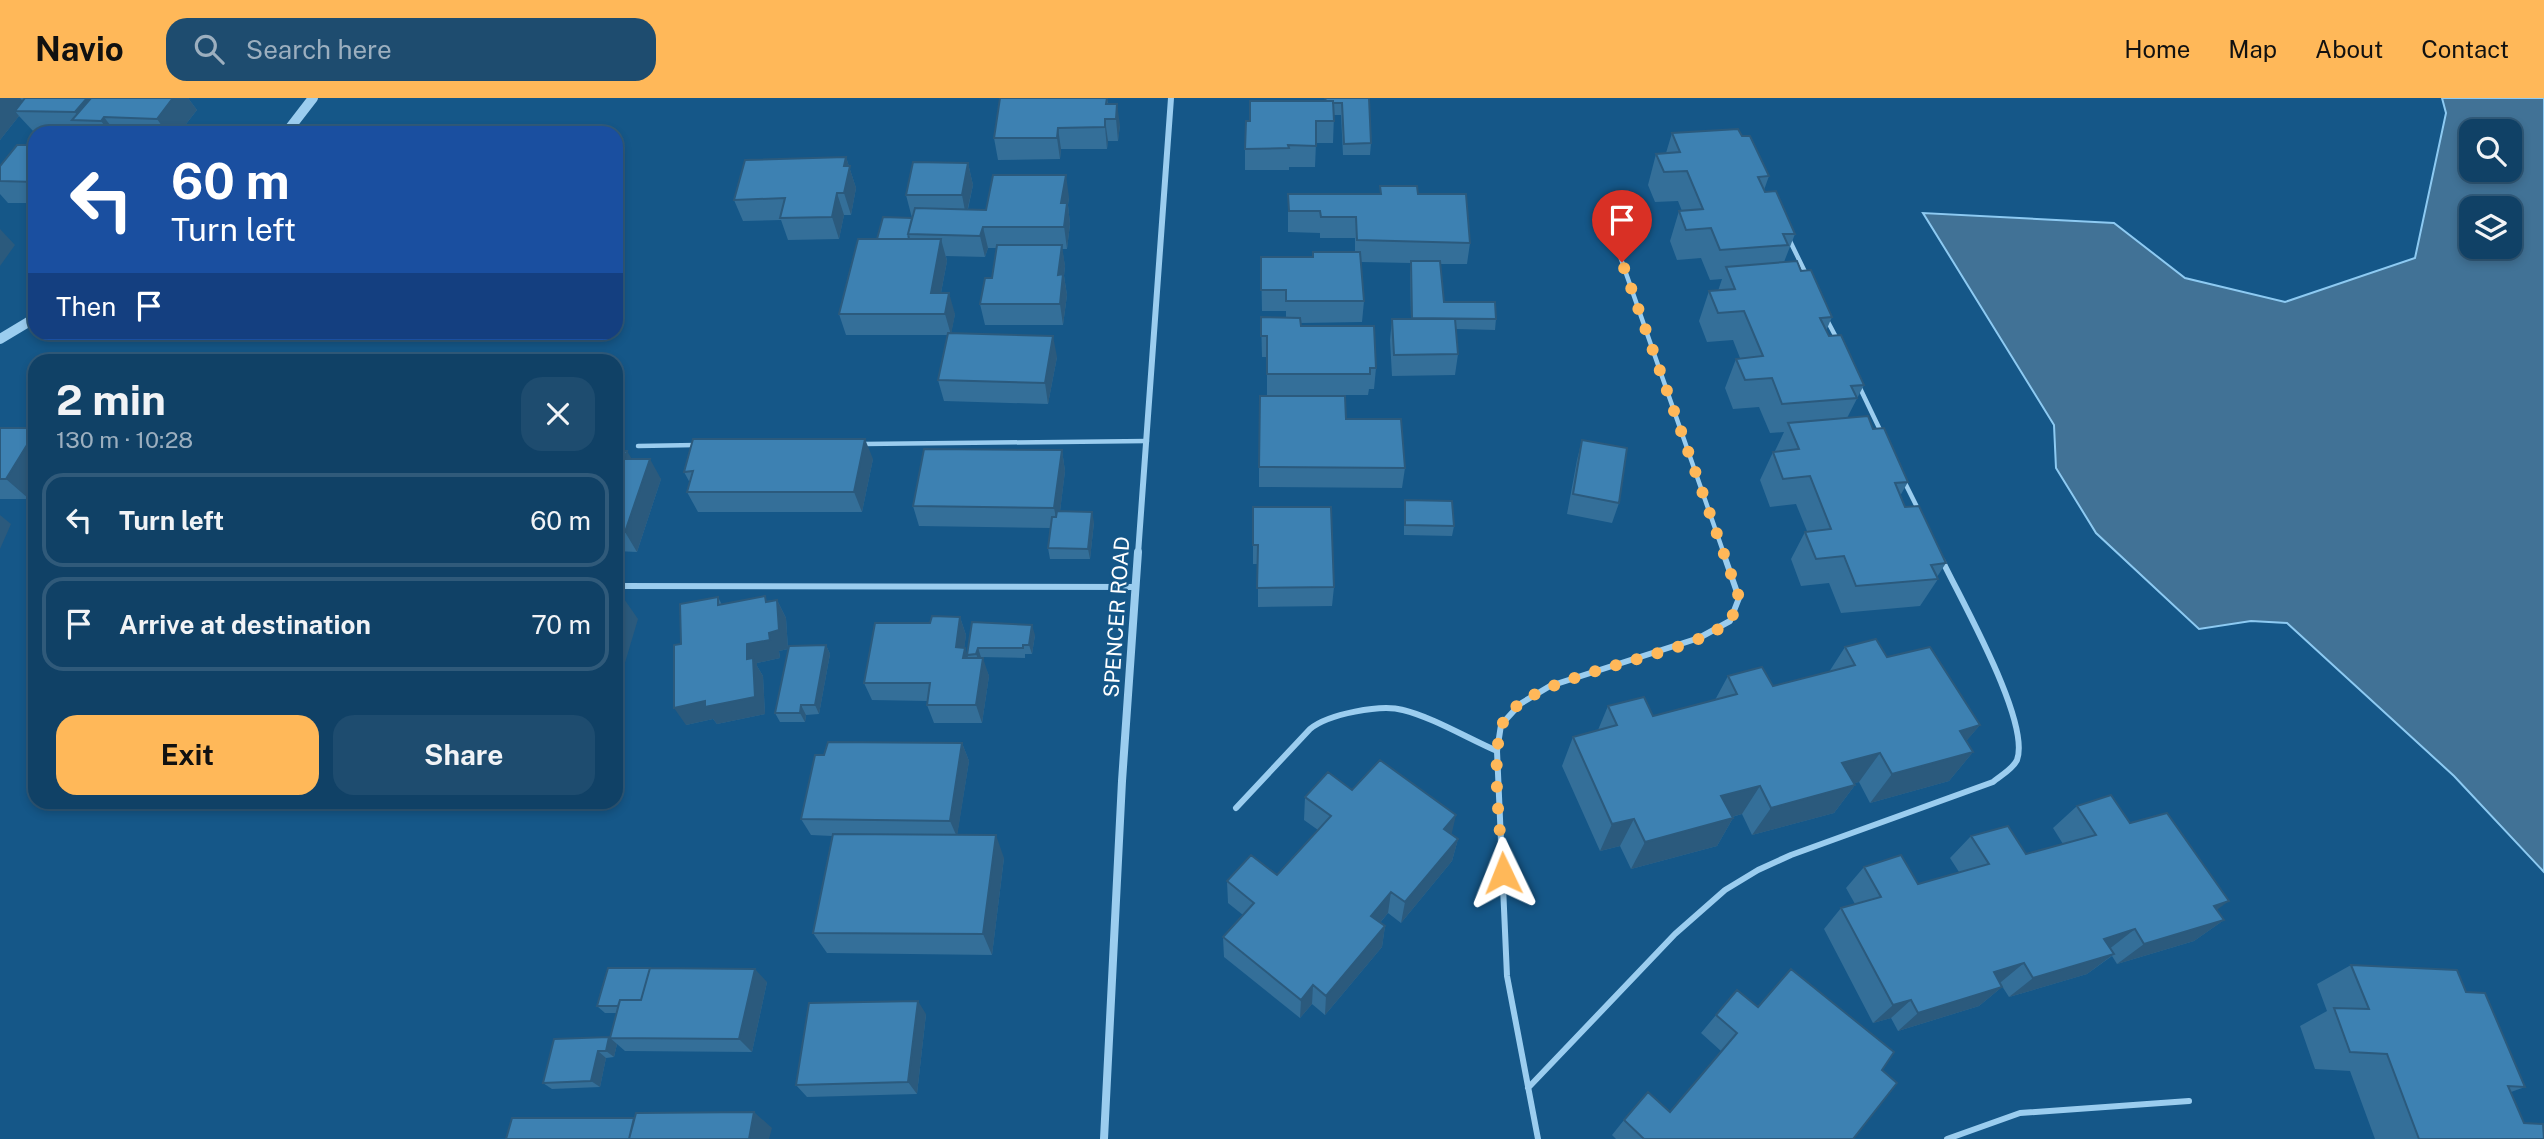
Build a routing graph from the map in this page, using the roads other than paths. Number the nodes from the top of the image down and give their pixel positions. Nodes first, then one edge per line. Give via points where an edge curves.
1 (313, 98) edge
2 (1171, 98) edge
3 (291, 126) edge
4 (1784, 229) edge
5 (1612, 236) dead end
6 (1808, 279) edge
7 (1826, 316) edge
8 (28, 322) edge
9 (0, 339) edge
10 (1837, 341) edge
11 (1855, 378) edge
12 (1885, 440) edge
13 (1147, 441) junction
14 (858, 444) edge
15 (707, 445) edge
16 (638, 446) dead end
17 (1903, 478) edge
18 (1921, 516) edge
19 (1939, 554) edge
20 (623, 586) edge
21 (1136, 587) junction
22 (1497, 751) junction
23 (1236, 808) dead end
24 (1528, 1088) junction
25 (2189, 1101) dead end
26 (1104, 1139) edge
27 (1538, 1139) edge
28 (1947, 1139) edge

1 - 3 street
2 - 13 street, SPENCER ROAD
4 - 6 lane
5 - 22 lane via 1739,597 1730,621 1699,638 1550,686 1520,704 1501,725
7 - 10 lane
8 - 9 street
11 - 12 lane
13 - 14 lane
13 - 21 street, SPENCER ROAD
15 - 16 lane
17 - 18 lane
19 - 24 lane via 2011,705 2020,743 2017,763 1993,782 1791,855 1725,890 1675,934
20 - 21 lane
21 - 26 street, SPENCER ROAD
22 - 23 lane via 1401,709 1341,713 1310,729
22 - 24 lane via 1507,976
24 - 27 lane
25 - 28 lane via 2020,1113

